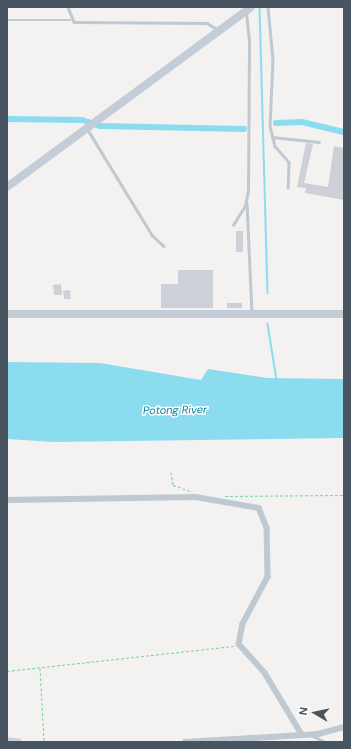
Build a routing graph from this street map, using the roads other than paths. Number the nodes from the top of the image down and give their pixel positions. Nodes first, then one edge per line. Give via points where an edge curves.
1 (68, 7) edge
2 (268, 7) edge
3 (248, 9) edge
4 (7, 20) edge
5 (70, 20) junction
6 (218, 30) junction
7 (85, 127) junction
8 (272, 137) junction
9 (319, 142) dead end
10 (7, 187) edge
11 (288, 187) dead end
12 (247, 201) junction
13 (233, 225) dead end
14 (164, 246) dead end
15 (7, 314) edge
16 (344, 314) edge
17 (252, 315) junction
18 (7, 500) edge
19 (344, 727) edge
20 (301, 733) junction
21 (309, 734) junction
22 (250, 738) junction
23 (185, 742) edge
24 (244, 742) edge
25 (325, 742) edge

1 - 5 lane
2 - 8 lane via 273,60
3 - 6 main road
3 - 12 lane
4 - 5 lane
5 - 6 lane via 207,23
6 - 7 main road
7 - 10 main road
7 - 14 lane via 152,235
8 - 9 lane
8 - 11 lane via 289,162
12 - 13 lane
12 - 17 lane
15 - 17 main road
16 - 17 main road
18 - 20 street via 196,497 259,508 267,528 269,573 240,630 241,647 265,673
19 - 21 street
20 - 21 street
20 - 22 street
21 - 25 lane
22 - 23 street
22 - 24 street

